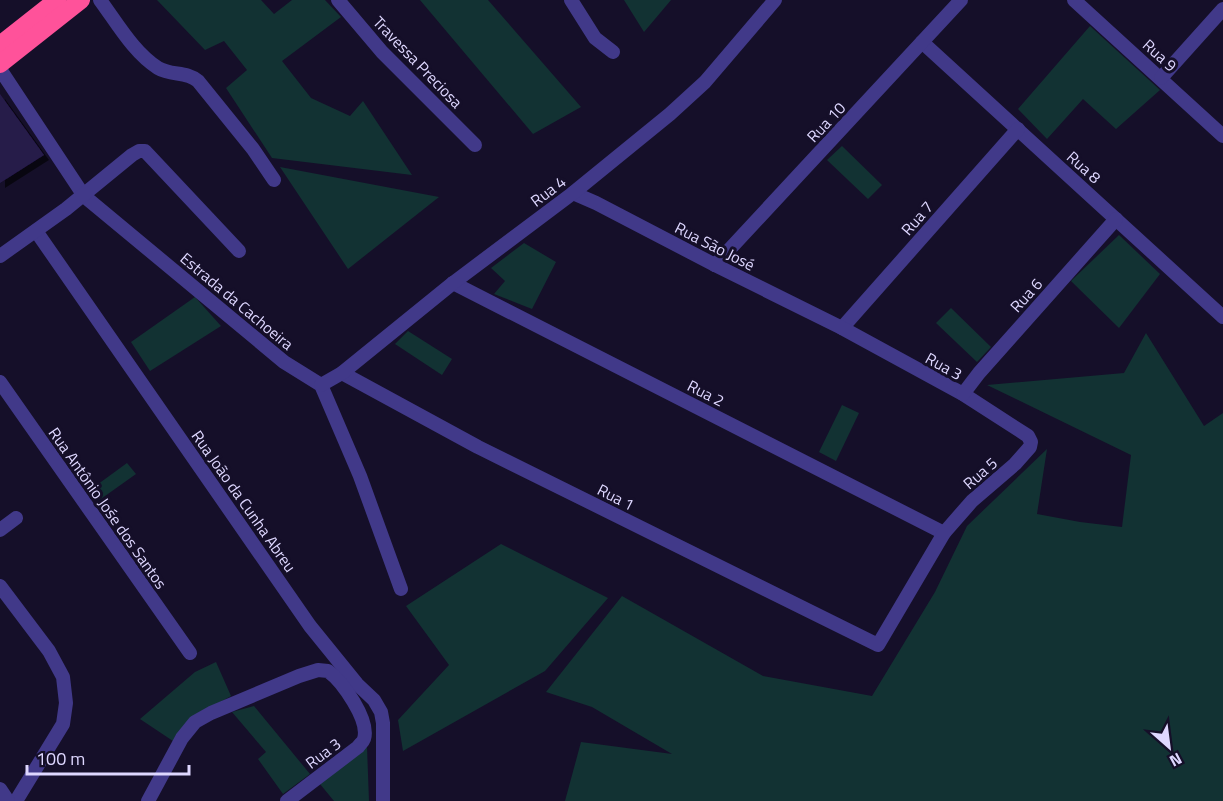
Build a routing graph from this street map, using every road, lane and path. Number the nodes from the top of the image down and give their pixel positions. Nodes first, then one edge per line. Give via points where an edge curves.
1 (57, 0) edge
2 (81, 0) edge
3 (100, 0) edge
4 (338, 0) edge
5 (571, 0) edge
6 (775, 0) edge
7 (961, 0) edge
8 (1074, 0) edge
9 (1223, 9) edge
10 (922, 42) junction
11 (0, 45) edge
12 (613, 52) dead end
13 (0, 67) edge
14 (1161, 78) junction
15 (1018, 129) junction
16 (1223, 136) edge
17 (475, 145) dead end
18 (274, 180) dead end
19 (573, 193) junction
20 (84, 196) junction
21 (1116, 219) junction
22 (36, 231) junction
23 (239, 251) dead end
24 (0, 256) edge
25 (715, 265) junction
26 (453, 283) junction
27 (1223, 317) edge
28 (842, 328) junction
29 (342, 373) junction
30 (0, 382) edge
31 (321, 386) junction
32 (963, 394) junction
33 (1028, 436) joint
34 (16, 518) dead end
35 (0, 530) edge
36 (944, 533) junction
37 (0, 586) edge
38 (401, 589) dead end
39 (190, 653) dead end
40 (352, 687) junction
41 (0, 789) edge
42 (8, 801) edge
43 (16, 801) edge
44 (148, 801) edge
45 (287, 801) edge
46 (383, 801) edge

1 - 11 highway
2 - 13 highway
3 - 18 street via 148,61 166,72 192,76 198,81
4 - 17 street, Travessa Preciosa via 382,52
5 - 12 street via 595,38
6 - 19 street, Rua 4 via 705,82
7 - 10 street, Rua 10
8 - 14 street, Rua 9
9 - 14 street
10 - 15 street, Rua 8
10 - 25 street, Rua 10
13 - 20 street, Estrada da Cachoeira
14 - 16 street, Rua 9
15 - 21 street, Rua 8
15 - 28 street, Rua 7
19 - 25 street, Rua São José
19 - 26 street, Rua 4
20 - 22 street
20 - 23 street via 139,151 145,151
20 - 31 street, Estrada da Cachoeira via 284,362
21 - 27 street, Rua 8
21 - 32 street, Rua 6
22 - 24 street
22 - 40 street, Rua João da Cunha Abreu
25 - 28 street, Rua São José
26 - 29 street, Rua 4
26 - 36 street, Rua 2
28 - 32 street, Rua 3
29 - 31 street, Rua 4
29 - 36 street, Rua 1 via 478,447 878,645
30 - 39 street, Rua Antônio Jośe dos Santos
31 - 38 street via 360,476
32 - 33 street, Rua 3
33 - 36 street, Rua 5 via 1030,447
34 - 35 street
37 - 43 street via 49,651 63,677 66,703 63,724
40 - 44 street via 328,671 318,670 211,713 195,722 182,738
40 - 45 street, Rua 3 via 364,739
40 - 46 street, Rua João da Cunha Abreu via 374,700 381,712
41 - 42 street

